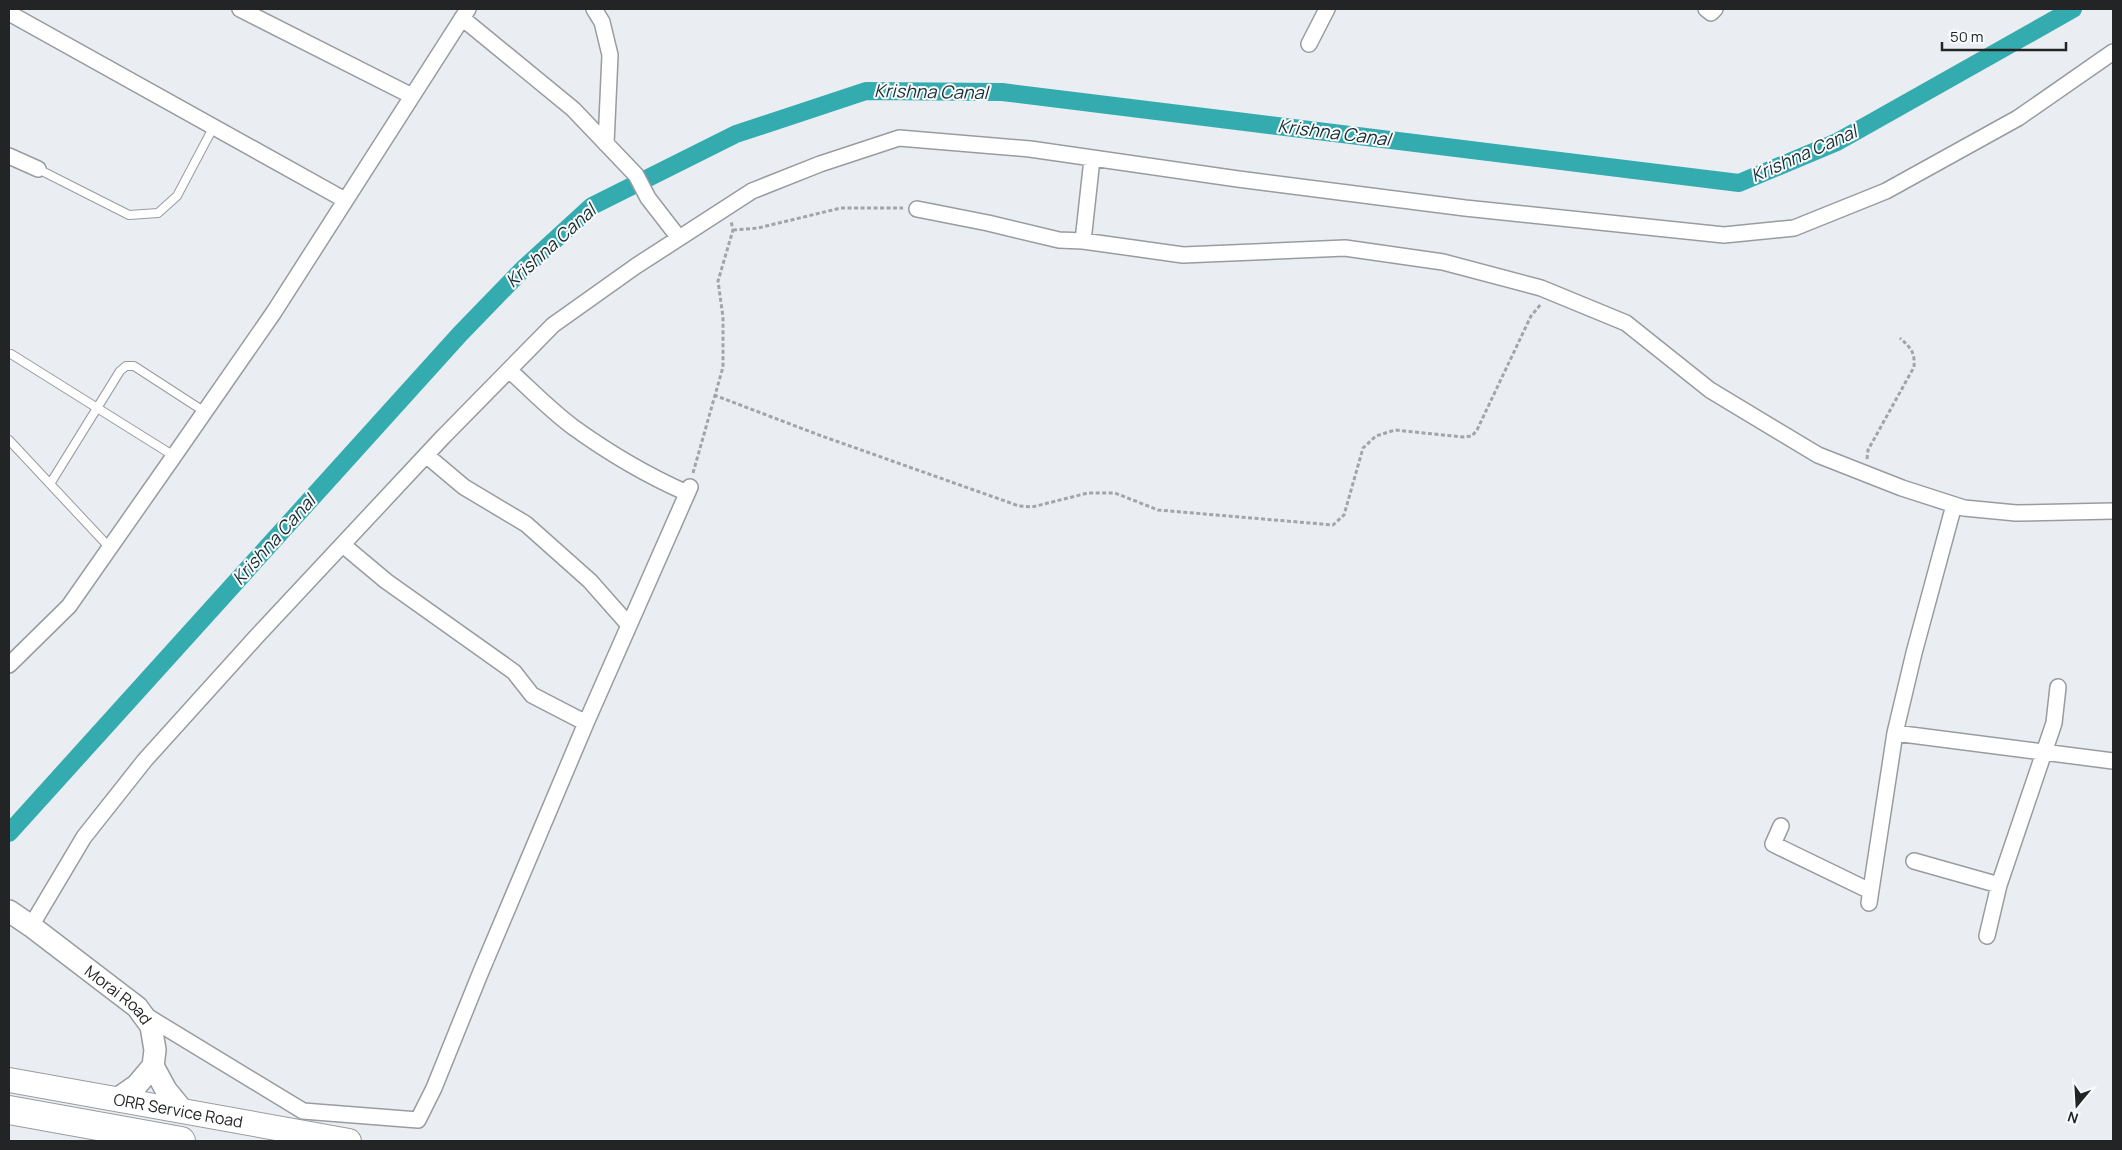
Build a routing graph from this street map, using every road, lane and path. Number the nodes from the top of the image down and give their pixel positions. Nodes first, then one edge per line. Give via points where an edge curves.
1 (240, 9) edge
2 (594, 9) edge
3 (1327, 9) edge
4 (1706, 9) edge
5 (1714, 9) edge
6 (9, 13) edge
7 (465, 13) edge
8 (1309, 44) dead end
9 (2113, 52) edge
10 (412, 96) junction
11 (214, 126) junction
12 (606, 144) junction
13 (9, 156) edge
14 (1092, 159) junction
15 (38, 169) joint
16 (345, 200) junction
17 (728, 206) junction
18 (917, 208) joint
19 (733, 230) junction
20 (679, 238) junction
21 (1083, 241) junction
22 (1551, 292) junction
23 (1900, 338) dead end
24 (11, 354) dead end
25 (509, 370) junction
26 (714, 395) junction
27 (97, 408) junction
28 (205, 412) junction
29 (9, 440) edge
30 (426, 455) junction
31 (174, 456) junction
32 (1865, 472) junction
33 (50, 484) junction
34 (688, 490) junction
35 (1954, 505) junction
36 (2113, 511) edge
37 (343, 545) junction
38 (110, 548) junction
39 (628, 624) junction
40 (9, 665) edge
41 (2058, 687) dead end
42 (586, 723) junction
43 (1895, 733) junction
44 (2044, 752) junction
45 (2113, 762) edge
46 (1781, 826) dead end
47 (1914, 861) dead end
48 (1999, 885) junction
49 (9, 911) edge
50 (31, 926) junction
51 (1988, 936) dead end
52 (143, 1014) junction
53 (153, 1066) junction
54 (9, 1080) edge
55 (117, 1100) junction
56 (9, 1110) edge
57 (184, 1112) junction
58 (181, 1141) edge
59 (349, 1141) edge

1 - 10 street
2 - 12 street via 602,22 610,56
3 - 8 street
4 - 5 street via 1711,13
6 - 11 street
7 - 10 street
7 - 12 street
9 - 14 street via 2018,118 1886,191 1785,229 1724,235 1465,208
10 - 16 street
11 - 15 lane via 177,196 158,213 129,215
11 - 16 street
12 - 20 street via 636,175 648,198
13 - 15 street
14 - 17 street via 1030,149 899,138 752,191
14 - 21 street
16 - 28 street
17 - 19 path
17 - 20 street
18 - 19 path via 841,208 812,217
18 - 21 street via 1059,240
19 - 26 path via 718,281 724,367
20 - 25 street via 553,325
21 - 22 street via 1183,255 1345,248 1443,262
22 - 26 path via 1532,316 1472,436 1395,430 1376,436 1364,448 1344,515 1333,525 1158,510 1115,493 1088,494 1032,507 1019,506
22 - 32 street via 1626,323 1710,390 1818,454
23 - 32 path via 1915,356 1914,367 1868,450
24 - 27 lane
25 - 30 street
25 - 34 street via 572,426 627,463 653,478
26 - 34 path
27 - 28 lane via 120,371 126,366 134,366
27 - 31 lane
27 - 33 lane
28 - 31 street
29 - 33 lane
30 - 37 street
30 - 39 street via 464,487 526,524 590,581
31 - 38 street
32 - 35 street
33 - 38 lane
34 - 39 street
35 - 36 street via 2016,513
35 - 43 street
37 - 42 street via 386,582 514,672 537,698
37 - 50 street via 256,636 146,760 84,837
38 - 40 street via 69,606
39 - 42 street
41 - 44 street via 2054,723
42 - 52 street via 418,1120 303,1111
43 - 44 street
43 - 46 street via 1870,897 1774,844
44 - 45 street
44 - 48 street
47 - 48 street
48 - 51 street
49 - 50 street, Morai Road
50 - 52 street, Morai Road via 137,1006
52 - 53 street, Morai Road via 154,1038
53 - 55 street via 137,1085
53 - 57 street via 166,1090
54 - 55 main road, ORR Service Road
55 - 57 main road, ORR Service Road
56 - 58 highway
57 - 59 main road, ORR Service Road

